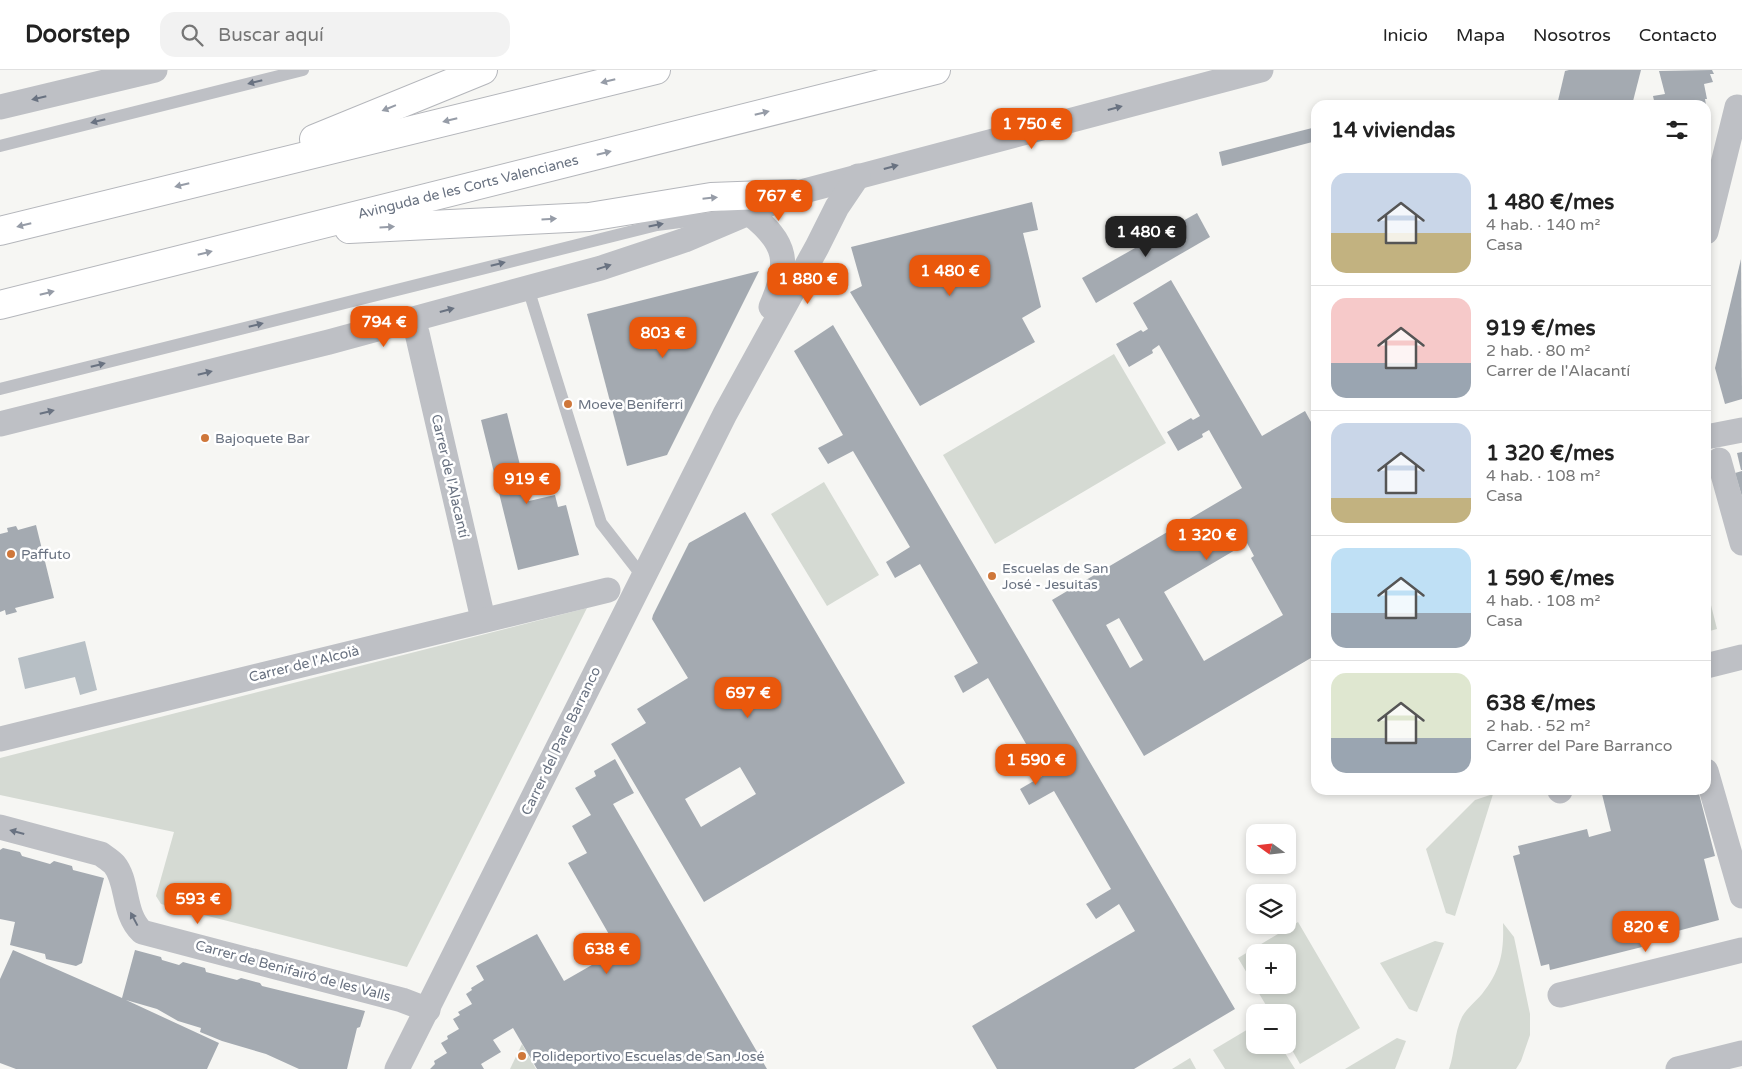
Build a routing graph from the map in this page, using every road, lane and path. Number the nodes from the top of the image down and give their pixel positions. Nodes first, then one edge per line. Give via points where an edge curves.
1 (155, 70) edge
2 (302, 70) edge
3 (483, 70) edge
4 (656, 70) edge
5 (936, 70) edge
6 (1260, 70) edge
7 (0, 107) edge
8 (1736, 108) dead end
9 (0, 146) edge
10 (229, 174) junction
11 (858, 176) junction
12 (793, 194) junction
13 (1711, 211) edge
14 (749, 213) junction
15 (0, 231) edge
16 (286, 232) junction
17 (528, 288) junction
18 (0, 304) edge
19 (417, 333) dead end
20 (0, 389) edge
21 (725, 414) junction
22 (0, 424) edge
23 (1742, 430) edge
24 (1711, 435) edge
25 (1719, 460) dead end
26 (1742, 543) edge
27 (643, 577) junction
28 (608, 590) dead end
29 (483, 619) junction
30 (1742, 657) edge
31 (1711, 665) edge
32 (0, 739) edge
33 (1711, 788) edge
34 (0, 827) edge
35 (1742, 896) edge
36 (1742, 950) edge
37 (1560, 995) dead end
38 (428, 1010) junction
39 (1742, 1053) edge
40 (397, 1069) edge
41 (1678, 1069) edge

1 -> 7 street
2 -> 9 lane
3 -> 10 main road
4 -> 10 main road
16 -> 5 main road, Avinguda de les Corts Valencianes
11 -> 6 street
8 - 13 street
10 -> 15 main road
11 - 12 street
11 - 21 street, Carrer del Pare Barranco via 837,207
12 - 14 street
16 -> 12 main road via 589,216 711,197
17 -> 14 street via 685,240
20 -> 14 lane via 657,225
14 - 21 street, Carrer del Pare Barranco via 769,229 784,257 780,284
18 -> 16 main road, Avinguda de les Corts Valencianes
22 -> 17 street via 329,342
17 - 27 lane via 601,523
19 - 29 street, Carrer de l'Alacantí
21 - 27 street, Carrer del Pare Barranco
23 - 24 street
25 - 26 street
27 - 38 street, Carrer del Pare Barranco
28 - 29 street, Carrer de l'Alcoià
29 - 32 street, Carrer de l'Alcoià
30 - 31 street
33 - 35 street
38 -> 34 street, Carrer de Benifairó de les Valls via 402,1000 142,932 135,925 114,864 101,854
36 - 37 street
38 - 40 street, Carrer del Pare Barranco
39 - 41 street

